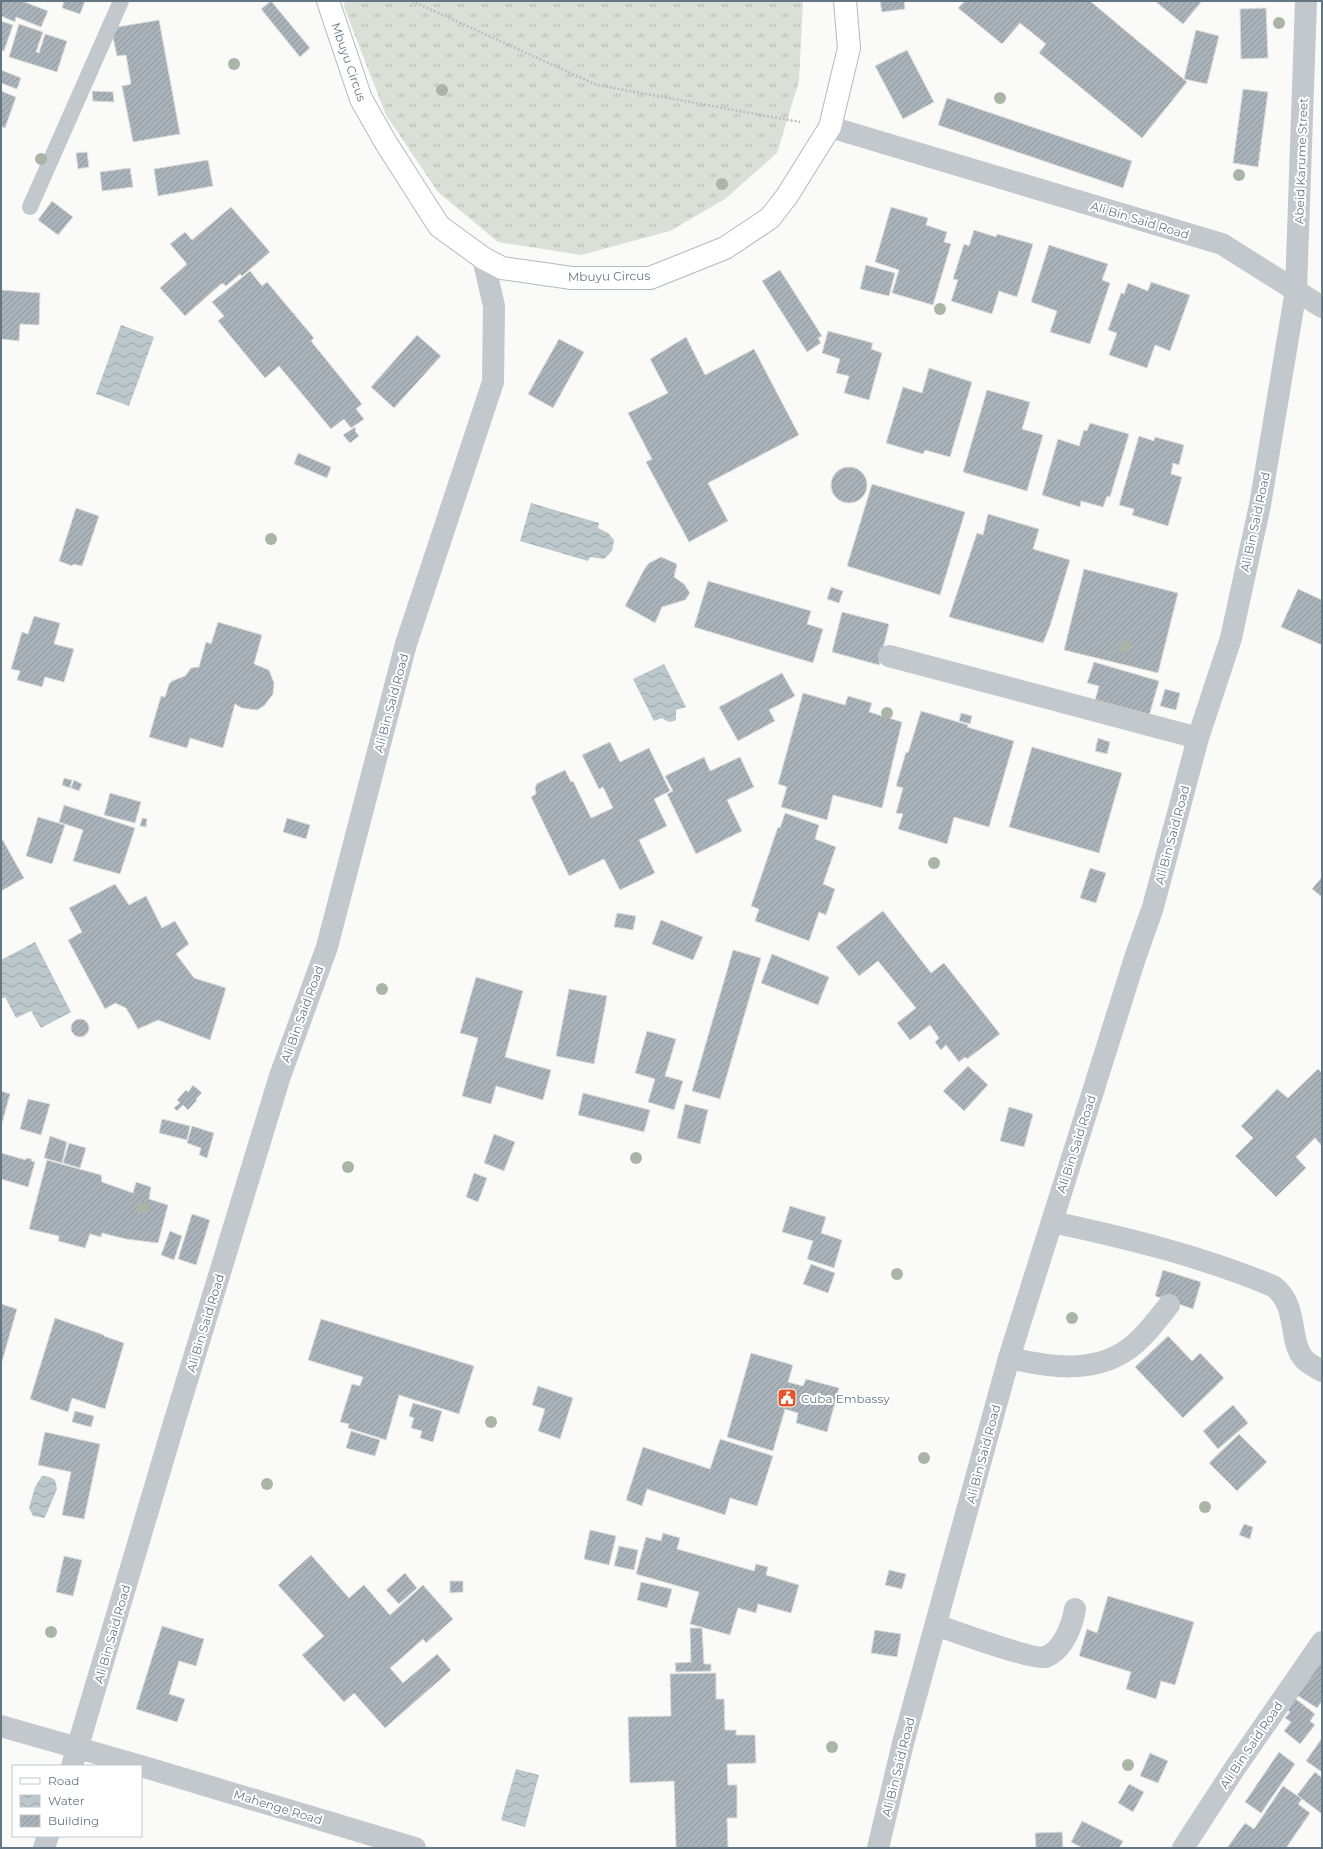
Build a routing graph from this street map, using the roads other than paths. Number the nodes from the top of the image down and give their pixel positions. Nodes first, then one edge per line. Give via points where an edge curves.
1 (121, 1) edge
2 (328, 1) edge
3 (845, 1) edge
4 (1306, 1) edge
5 (830, 127) junction
6 (30, 207) dead end
7 (483, 258) junction
8 (1296, 290) junction
9 (1322, 306) edge
10 (889, 656) dead end
11 (1198, 738) junction
12 (1052, 1222) junction
13 (1169, 1305) dead end
14 (1009, 1358) junction
15 (1322, 1371) edge
16 (1075, 1609) dead end
17 (936, 1625) junction
18 (1322, 1642) edge
19 (1, 1726) edge
20 (76, 1757) edge
21 (134, 1765) edge
22 (142, 1766) edge
23 (48, 1837) edge
24 (44, 1848) edge
25 (415, 1848) edge
26 (878, 1848) edge
27 (1183, 1848) edge

1 - 6 lane
2 - 7 street, Mbuyu Circus via 361,99 386,143 439,226
3 - 5 street, Mbuyu Circus via 849,48
4 - 8 street, Abeid Karume Street
5 - 7 street, Mbuyu Circus via 787,196 770,218 724,248 650,278 572,278 502,268
5 - 8 street, Ali Bin Said Road via 1222,244
7 - 20 street, Ali Bin Said Road via 494,306 493,382 406,644 327,947 280,1076
8 - 9 street
8 - 11 street, Ali Bin Said Road via 1259,513 1230,638
10 - 11 street
11 - 12 street, Ali Bin Said Road via 1153,907
12 - 14 street, Ali Bin Said Road
12 - 15 street via 1126,1238 1200,1259 1273,1286 1279,1290 1288,1304 1296,1338 1305,1360
13 - 14 street via 1129,1349 1115,1357 1071,1367 1042,1365
14 - 17 street, Ali Bin Said Road
16 - 17 street via 1073,1621 1065,1638 1054,1651 1044,1657 1028,1655
17 - 26 street, Ali Bin Said Road via 903,1743
18 - 27 street, Ali Bin Said Road
19 - 20 street, Mahenge Road
20 - 21 street, Mahenge Road
22 - 25 street, Mahenge Road
23 - 24 street

